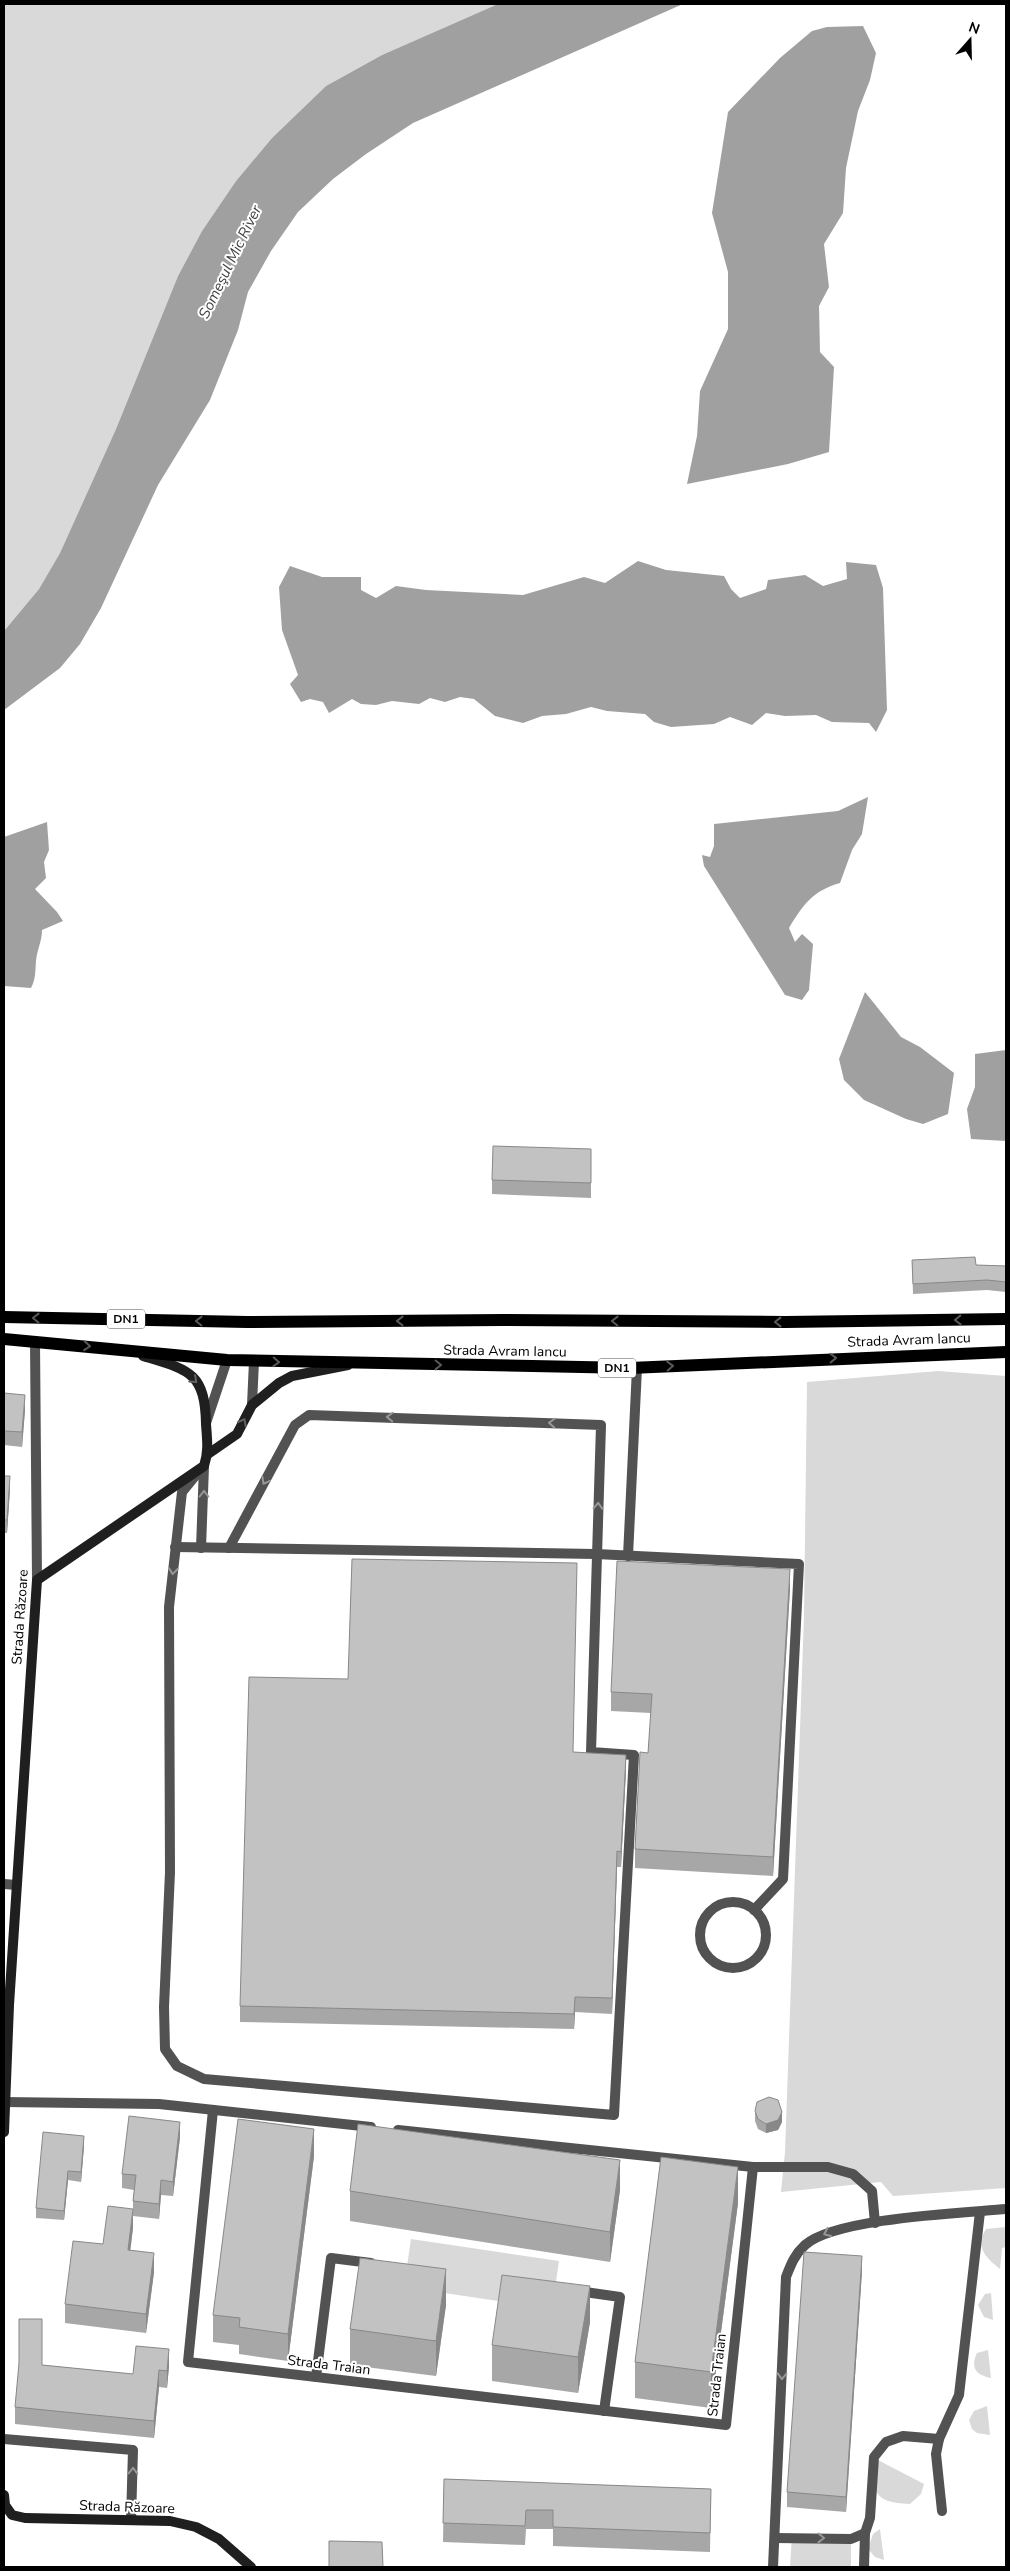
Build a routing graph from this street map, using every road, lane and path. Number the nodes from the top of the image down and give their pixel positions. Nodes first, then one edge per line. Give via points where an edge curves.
1 (4, 1317) edge
2 (1006, 1319) edge
3 (4, 1339) edge
4 (35, 1342) junction
5 (118, 1349) junction
6 (1006, 1352) edge
7 (227, 1360) junction
8 (254, 1361) junction
9 (354, 1364) junction
10 (637, 1368) junction
11 (252, 1405) junction
12 (206, 1423) junction
13 (208, 1454) junction
14 (204, 1466) junction
15 (175, 1547) junction
16 (201, 1548) junction
17 (228, 1548) junction
18 (596, 1554) junction
19 (628, 1556) junction
20 (37, 1580) junction
21 (4, 1884) edge
22 (16, 1885) junction
23 (754, 1910) junction
24 (6, 2005) edge
25 (4, 2102) edge
26 (213, 2110) junction
27 (4, 2132) edge
28 (753, 2167) junction
29 (1006, 2209) edge
30 (980, 2212) junction
31 (875, 2223) junction
32 (386, 2265) edge
33 (568, 2290) edge
34 (316, 2377) junction
35 (604, 2411) junction
36 (4, 2438) edge
37 (939, 2438) junction
38 (4, 2495) edge
39 (942, 2511) dead end
40 (131, 2520) junction
41 (865, 2533) junction
42 (775, 2538) junction
43 (251, 2567) edge
44 (773, 2567) edge
45 (864, 2567) edge

2 -> 1 main road, Strada Avram Iancu / DN1 via 248,1322
3 - 4 main road, Strada Avram Iancu / DN1
4 -> 5 main road, Strada Avram Iancu / DN1
4 - 20 street, Strada Răzoare
5 - 7 main road, Strada Avram Iancu / DN1
5 -> 12 street via 165,1362 200,1383 206,1403
10 -> 6 main road, Strada Avram Iancu / DN1
7 - 8 main road, Strada Avram Iancu / DN1
7 - 12 street
8 -> 9 main road, Strada Avram Iancu / DN1
8 - 11 street
9 -> 10 main road, Strada Avram Iancu / DN1
9 - 11 street via 292,1376
10 - 19 street
13 -> 11 street via 237,1434
12 - 13 street
13 - 14 street
14 - 15 street via 182,1492
16 -> 14 street
14 - 20 street
15 - 16 street
15 -> 18 street via 169,1607 170,1872 164,2015 165,2049 177,2066 204,2079 614,2115 634,1755 591,1752
16 - 17 street
17 - 18 street
18 -> 17 street via 601,1425 345,1415 309,1415 296,1425
18 - 19 street
19 - 23 street via 799,1564 783,1880
20 - 22 street, Strada Răzoare
21 - 22 street
22 - 24 street, Strada Răzoare
23 - 23 street via 735,1902 715,1907 707,1914 700,1933 706,1953 714,1961 734,1968 746,1965 762,1950 765,1929 762,1918
24 - 25 street, Strada Răzoare
25 - 26 street via 160,2104
25 - 27 street, Strada Răzoare
26 - 28 street
26 - 34 street, Strada Traian via 188,2362
28 - 31 street via 828,2167 853,2174 872,2191
28 - 35 street, Strada Traian via 726,2425
29 - 30 street
30 - 31 street
30 - 37 street via 959,2395
31 -> 42 street via 841,2227 806,2244 793,2257 786,2277
32 - 34 street via 331,2258
33 - 35 street via 620,2297
34 - 35 street, Strada Traian
40 -> 36 street via 134,2450
37 - 39 street via 936,2454
37 - 41 street via 903,2436 886,2442 874,2457 870,2518
38 - 40 street, Strada Răzoare via 5,2505 12,2515 26,2518
40 - 43 street, Strada Răzoare via 170,2520 196,2527 219,2539
42 -> 41 street via 851,2539
41 - 45 street
42 - 44 street

